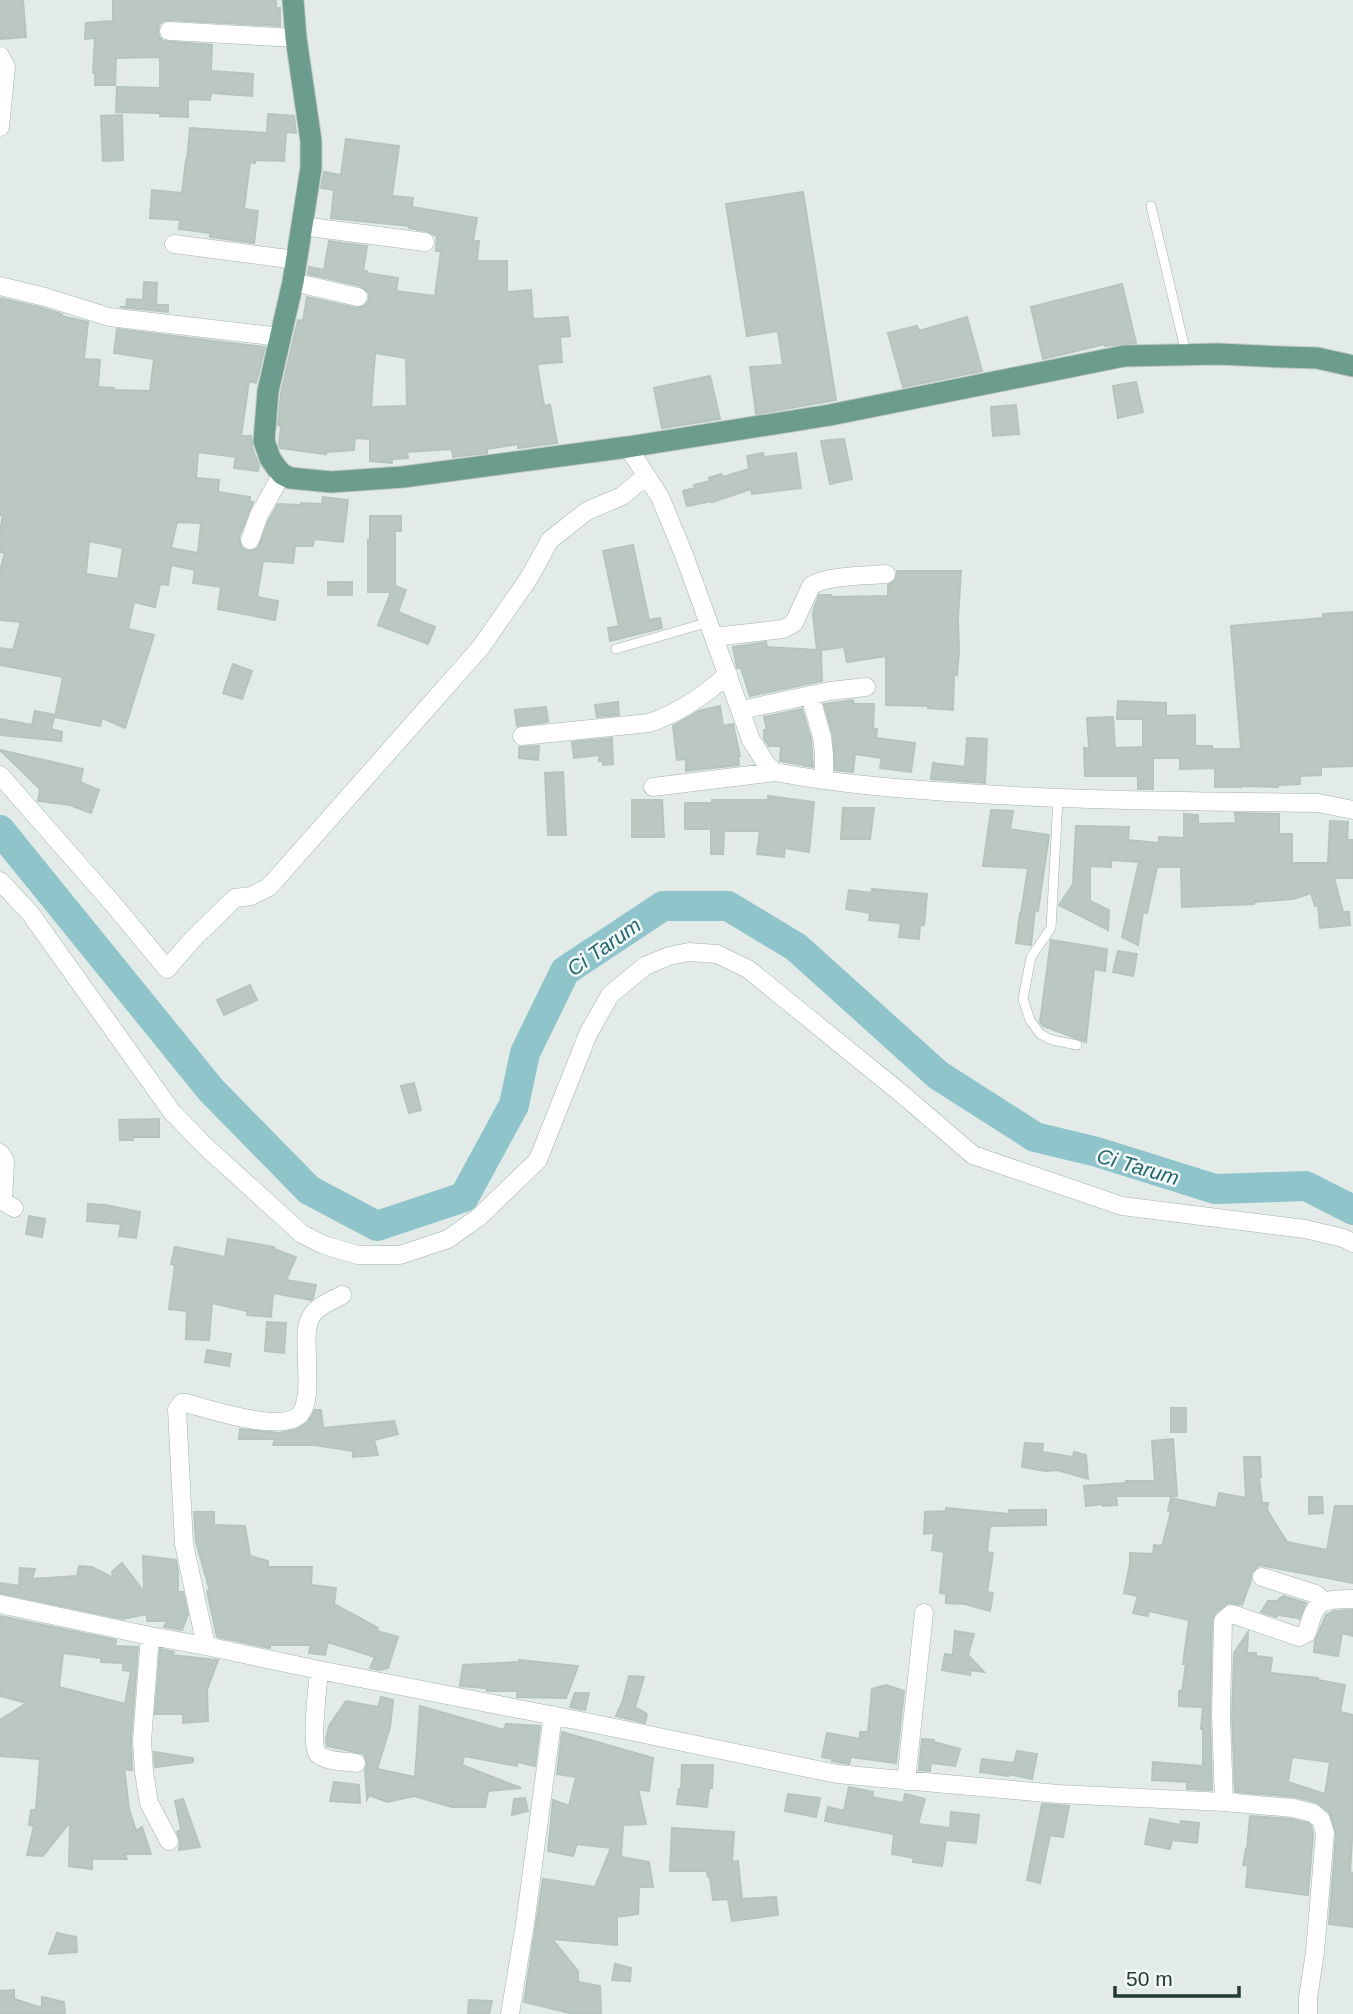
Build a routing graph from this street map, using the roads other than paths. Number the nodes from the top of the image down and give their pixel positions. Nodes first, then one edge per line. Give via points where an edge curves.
1 (293, 0) edge
2 (169, 31) dead end
3 (296, 38) junction
4 (0, 56) edge
5 (0, 127) edge
6 (1151, 206) dead end
7 (302, 226) junction
8 (425, 242) dead end
9 (174, 244) dead end
10 (296, 260) junction
11 (293, 282) junction
12 (0, 286) edge
13 (358, 296) dead end
14 (281, 337) junction
15 (1186, 355) junction
16 (1353, 366) edge
17 (628, 447) junction
18 (282, 474) junction
19 (646, 476) junction
20 (250, 540) dead end
21 (886, 574) dead end
22 (712, 629) junction
23 (616, 649) dead end
24 (728, 674) junction
25 (866, 687) dead end
26 (810, 695) junction
27 (741, 710) junction
28 (522, 736) dead end
29 (775, 772) junction
30 (0, 775) edge
31 (824, 780) junction
32 (653, 787) dead end
33 (1058, 799) junction
34 (1353, 810) edge
35 (0, 881) edge
36 (1077, 1045) dead end
37 (0, 1153) edge
38 (13, 1208) dead end
39 (1353, 1243) edge
40 (342, 1295) dead end
41 (1262, 1577) dead end
42 (1353, 1599) edge
43 (1324, 1602) junction
44 (0, 1604) edge
45 (925, 1614) dead end
46 (150, 1636) junction
47 (206, 1646) junction
48 (319, 1670) junction
49 (553, 1715) junction
50 (356, 1763) dead end
51 (906, 1781) junction
52 (1224, 1802) junction
53 (169, 1841) dead end
54 (510, 2014) edge
55 (1308, 2014) edge

1 - 3 main road
2 - 3 street
3 - 7 main road via 312,141
4 - 5 street via 6,67
6 - 15 lane
7 - 8 street
7 - 10 main road
9 - 10 street
10 - 11 main road
11 - 13 street
11 - 14 main road
12 - 14 street via 109,317
14 - 18 main road via 268,391 264,441
15 - 16 main road via 1317,358
15 - 17 main road via 1124,356 830,415
17 - 18 main road via 391,478 331,482
17 - 19 street
18 - 20 street
19 - 22 street via 660,497
19 - 30 street via 622,496 587,511 550,540 481,647 269,887 235,898 167,969
21 - 22 street via 815,583 794,623 783,629
22 - 23 lane
22 - 24 street
24 - 27 street
24 - 28 street via 687,705 649,723
25 - 26 street
26 - 27 street
26 - 31 street via 822,737
27 - 29 street via 751,740
29 - 31 street
29 - 32 street
31 - 33 street
33 - 34 street via 1318,803
33 - 36 lane via 1051,928 1031,957 1023,999 1040,1034
35 - 39 street via 30,913 172,1112 302,1234 358,1255 400,1255 448,1240 479,1217 538,1160 588,1034 610,995 645,966 690,952 717,954 748,969 973,1155 1122,1206 1305,1229
37 - 38 street via 5,1161 4,1201
40 - 47 street via 311,1316 305,1406 296,1418 279,1423 186,1403 177,1409 184,1545
41 - 43 street via 1316,1594
42 - 43 street
43 - 52 street via 1316,1605 1307,1633 1300,1637 1236,1615 1223,1621
44 - 46 street
45 - 51 street
46 - 47 street
46 - 53 street via 143,1761 149,1803
47 - 48 street
48 - 49 street
48 - 50 street via 315,1749 325,1758
49 - 51 street via 837,1774
49 - 54 street
51 - 52 street
52 - 55 street via 1313,1813 1325,1829

